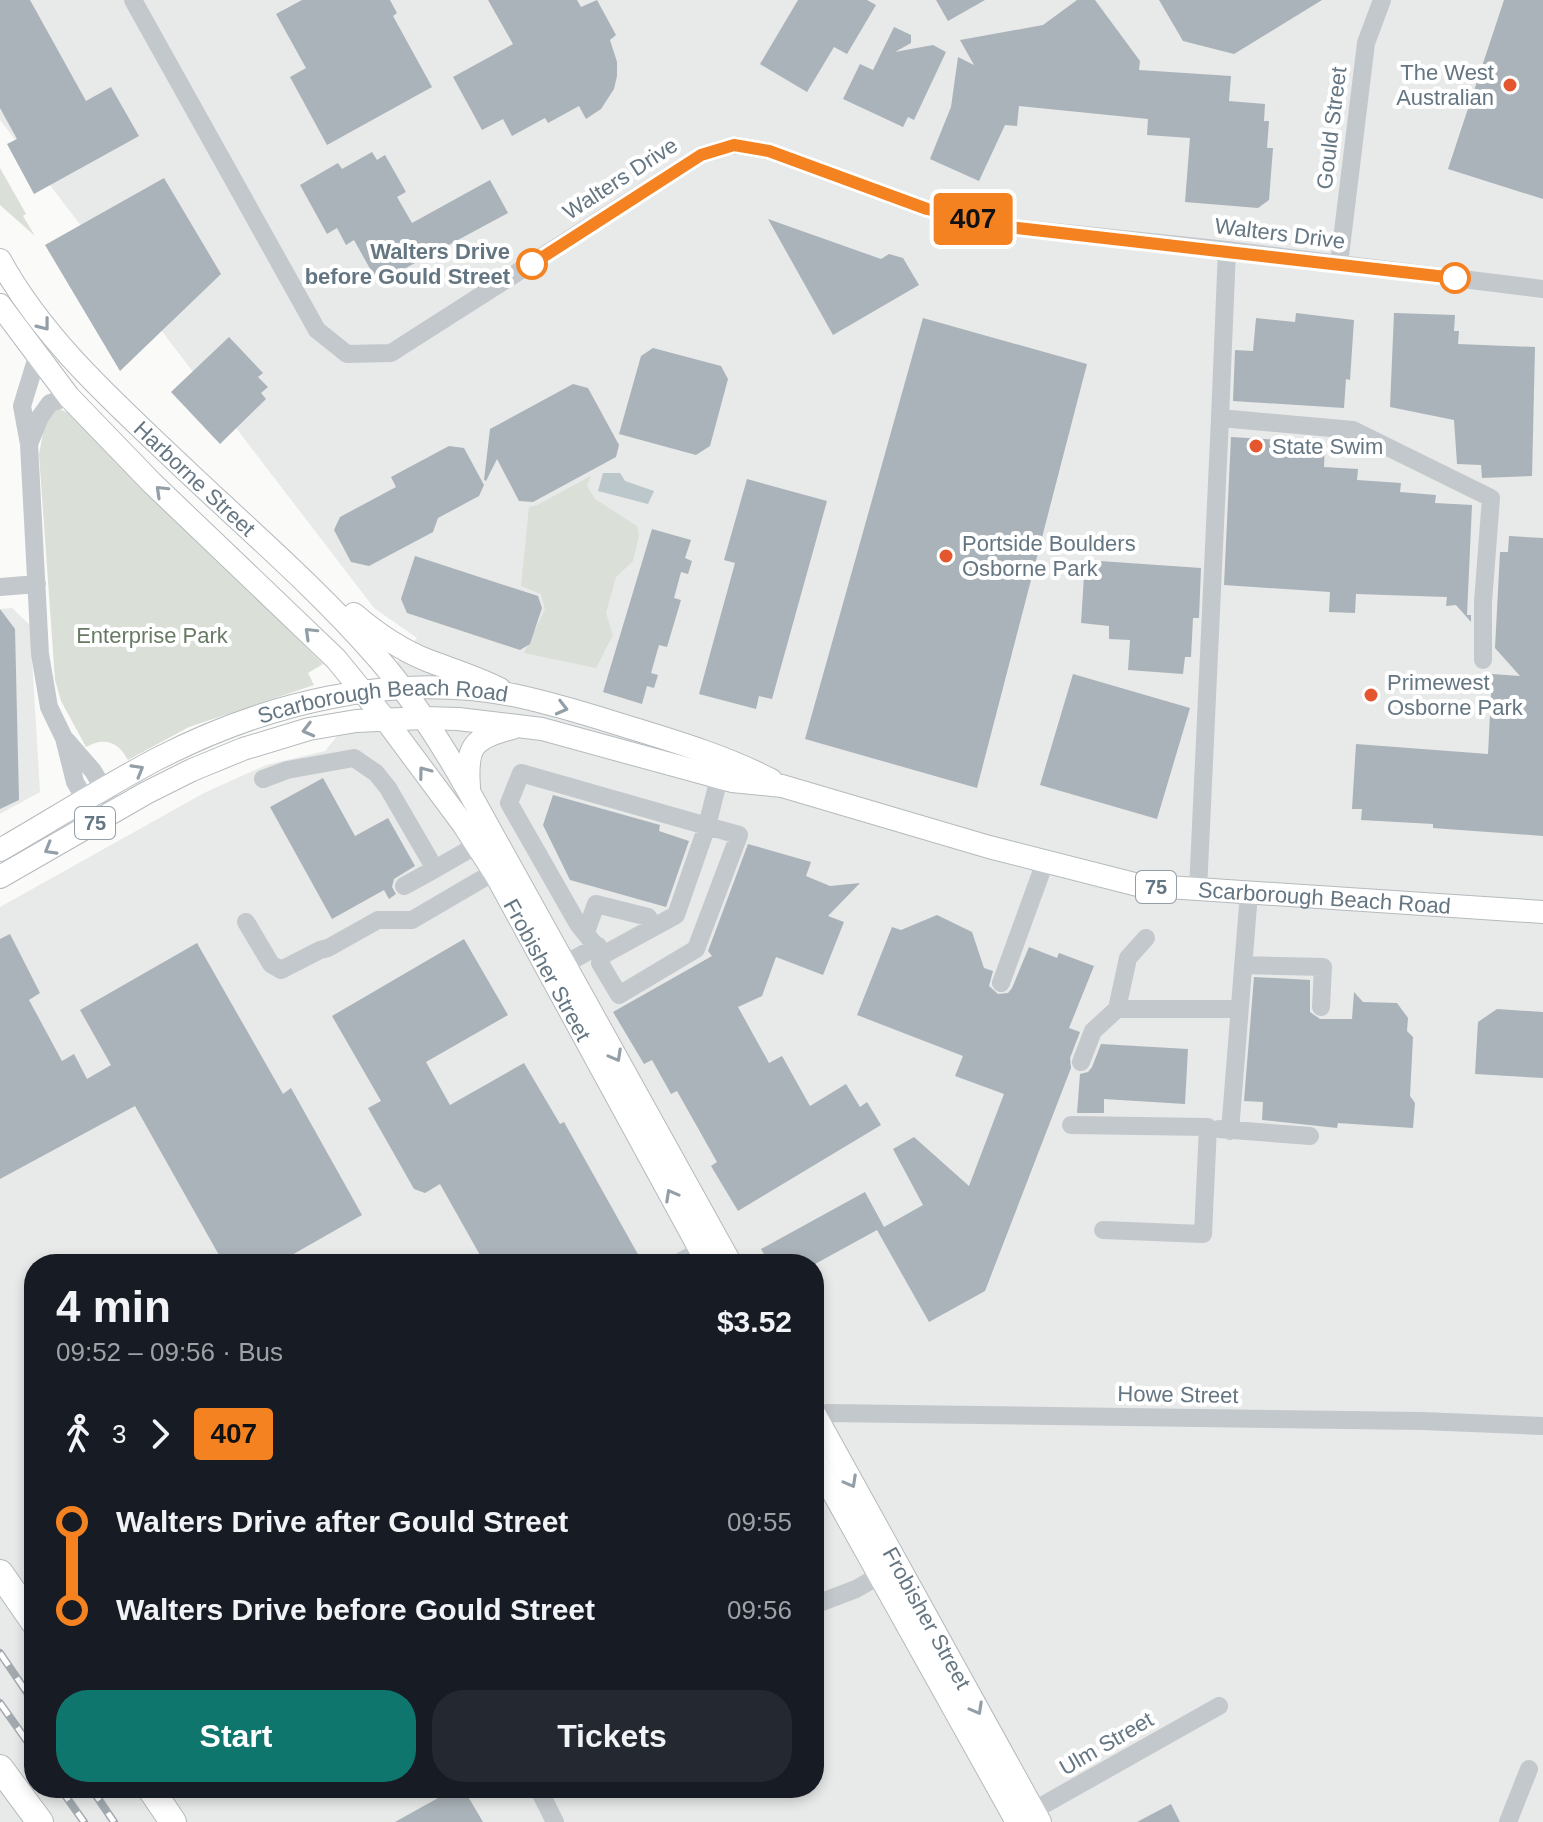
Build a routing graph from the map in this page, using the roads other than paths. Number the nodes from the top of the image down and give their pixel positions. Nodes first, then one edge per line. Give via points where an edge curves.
1 (133, 0) edge
2 (1382, 0) edge
3 (1227, 250) junction
4 (0, 260) edge
5 (1339, 264) junction
6 (1543, 289) edge
7 (0, 305) edge
8 (37, 357) junction
9 (69, 397) junction
10 (1220, 418) junction
11 (29, 444) junction
12 (37, 584) junction
13 (0, 587) edge
14 (323, 602) junction
15 (1483, 660) dead end
16 (402, 688) junction
17 (363, 691) junction
18 (512, 695) junction
19 (424, 718) junction
20 (385, 719) junction
21 (521, 725) junction
22 (719, 778) junction
23 (263, 779) dead end
24 (782, 786) junction
25 (469, 792) junction
26 (95, 795) junction
27 (107, 816) junction
28 (707, 826) junction
29 (477, 845) junction
30 (0, 850) edge
31 (1045, 862) junction
32 (435, 869) junction
33 (494, 872) junction
34 (0, 877) edge
35 (404, 886) dead end
36 (1198, 890) junction
37 (1249, 893) junction
38 (1543, 912) edge
39 (676, 915) junction
40 (246, 922) dead end
41 (654, 927) junction
42 (1146, 938) dead end
43 (596, 944) junction
44 (696, 949) junction
45 (565, 964) junction
46 (1243, 965) junction
47 (1001, 983) dead end
48 (1321, 1007) dead end
49 (1117, 1009) junction
50 (1239, 1009) junction
51 (1081, 1062) dead end
52 (1071, 1125) dead end
53 (1208, 1127) junction
54 (1230, 1131) junction
55 (1310, 1136) dead end
56 (1103, 1230) dead end
57 (709, 1252) edge
58 (824, 1414) edge
59 (1543, 1426) edge
60 (824, 1435) edge
61 (824, 1473) edge
62 (888, 1571) junction
63 (0, 1573) edge
64 (824, 1601) edge
65 (24, 1608) edge
66 (1219, 1706) dead end
67 (0, 1768) edge
68 (1529, 1769) dead end
69 (157, 1798) edge
70 (543, 1798) edge
71 (1027, 1819) edge
72 (40, 1822) edge
73 (173, 1822) edge
74 (555, 1822) edge
75 (1508, 1822) edge

1 - 3 street, Walters Drive via 317,330 347,354 391,353 701,155 734,145 769,151 927,209 1008,227
2 - 5 street, Gould Street via 1366,43
3 - 5 street, Walters Drive
3 - 10 street
4 -> 14 main road, Harborne Street via 40,322 84,372
5 - 6 street, Walters Drive
7 - 8 main road, Harborne Street
8 - 9 main road, Harborne Street
8 - 11 street via 22,406
9 - 11 street via 50,403
17 -> 9 main road, Harborne Street
10 - 15 street via 1353,430 1491,498
10 - 36 street
11 - 12 street
12 - 13 street
12 - 26 street via 49,707 64,738 75,782
14 - 16 main road, Harborne Street
14 - 18 main road via 348,609 380,636 426,660
16 - 17 main road, Scarborough Beach Road / 75
16 - 18 main road, Scarborough Beach Road / 75
16 - 19 main road, Frobisher Street
17 - 20 main road, Frobisher Street
26 -> 17 main road, Scarborough Beach Road / 75 via 156,759 236,723
18 -> 24 main road, Scarborough Beach Road / 75 via 727,759
19 - 20 main road, Scarborough Beach Road / 75
19 - 21 main road, Scarborough Beach Road / 75
19 - 25 main road, Frobisher Street
20 -> 27 main road, Scarborough Beach Road / 75 via 309,729 243,749
29 -> 20 main road, Frobisher Street
21 - 22 main road, Scarborough Beach Road / 75
21 - 25 main road via 492,732 473,746 467,760
22 - 24 main road, Scarborough Beach Road / 75
22 - 28 street
23 - 32 street via 354,758 388,788
24 - 31 main road, Scarborough Beach Road / 75
25 - 45 main road, Frobisher Street
26 - 27 street
26 - 30 main road, Scarborough Beach Road / 75
27 -> 34 main road, Scarborough Beach Road / 75
28 - 39 street
28 - 43 street via 521,773 509,803 578,924
28 - 44 street via 739,835
29 - 32 street
29 - 33 main road, Frobisher Street
31 - 36 main road, Scarborough Beach Road / 75 via 1138,885
31 - 47 street
32 - 35 street
33 - 40 street via 412,920 378,920 281,970 271,964
57 -> 33 main road, Frobisher Street
36 - 37 main road, Scarborough Beach Road / 75
37 - 38 main road, Scarborough Beach Road / 75
37 - 46 street
39 - 41 street
39 - 44 street
41 - 43 street
41 - 43 street via 648,917 596,904
42 - 49 street via 1128,958
43 - 44 street via 600,963 619,995
43 - 45 street
45 -> 57 main road, Frobisher Street
46 - 48 street via 1323,967
46 - 50 street
49 - 50 street
49 - 51 street via 1093,1031
50 - 54 street
52 - 53 street
53 - 54 street
53 - 56 street via 1203,1234
54 - 55 street
58 - 59 street, Howe Street
60 -> 62 main road, Frobisher Street
61 - 62 main road, Frobisher Street
62 - 64 street
62 - 71 main road, Frobisher Street
63 - 65 highway
66 - 71 street, Ulm Street
67 - 72 highway
68 - 75 street
69 - 73 highway
70 - 74 street

